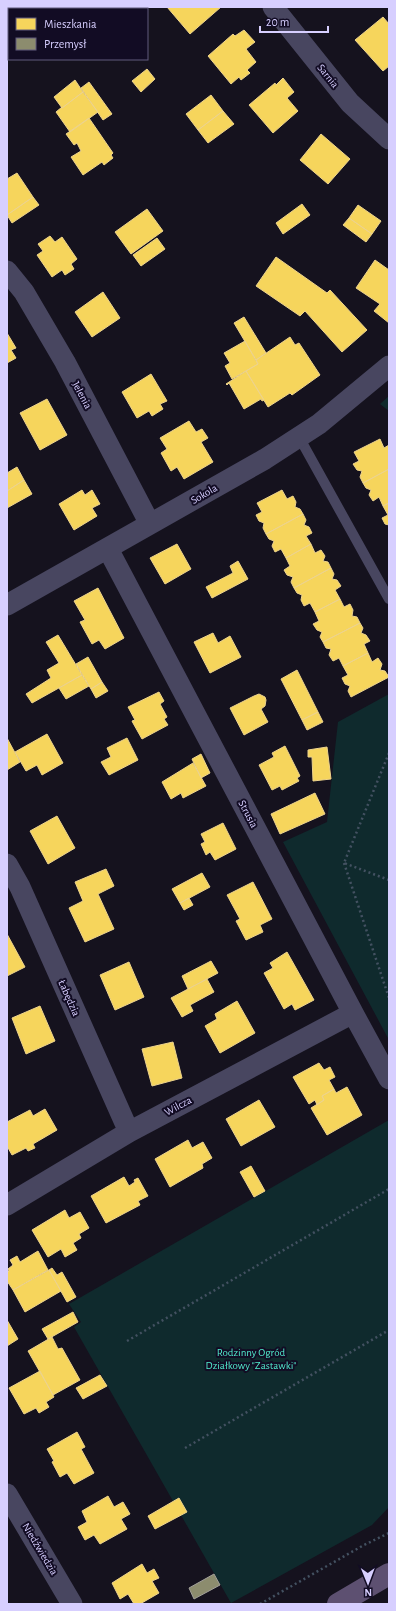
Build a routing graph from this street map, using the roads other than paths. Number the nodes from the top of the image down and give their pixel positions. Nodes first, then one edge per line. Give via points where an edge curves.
1 (273, 7) edge
2 (389, 139) edge
3 (7, 271) edge
4 (389, 366) edge
5 (299, 438) junction
6 (150, 524) junction
7 (108, 549) junction
8 (389, 599) edge
9 (7, 605) edge
10 (7, 864) edge
11 (353, 1013) junction
12 (389, 1079) edge
13 (129, 1132) junction
14 (7, 1205) edge
15 (7, 1494) edge
16 (389, 1574) edge
17 (72, 1604) edge
18 (338, 1604) edge

1 - 2 street, Sarnia via 350,103
3 - 6 street, Jelenia via 24,292 65,362
4 - 5 street, Sokola
5 - 6 street, Sokola
5 - 8 lane
6 - 7 street, Sokola
7 - 9 street, Sokola
7 - 11 street, Strusia
10 - 13 street, Łabędzia via 20,887
11 - 12 street, Strusia
11 - 13 street, Wilcza
13 - 14 street, Wilcza
15 - 17 street, Niedźwiedzia
16 - 18 main road

